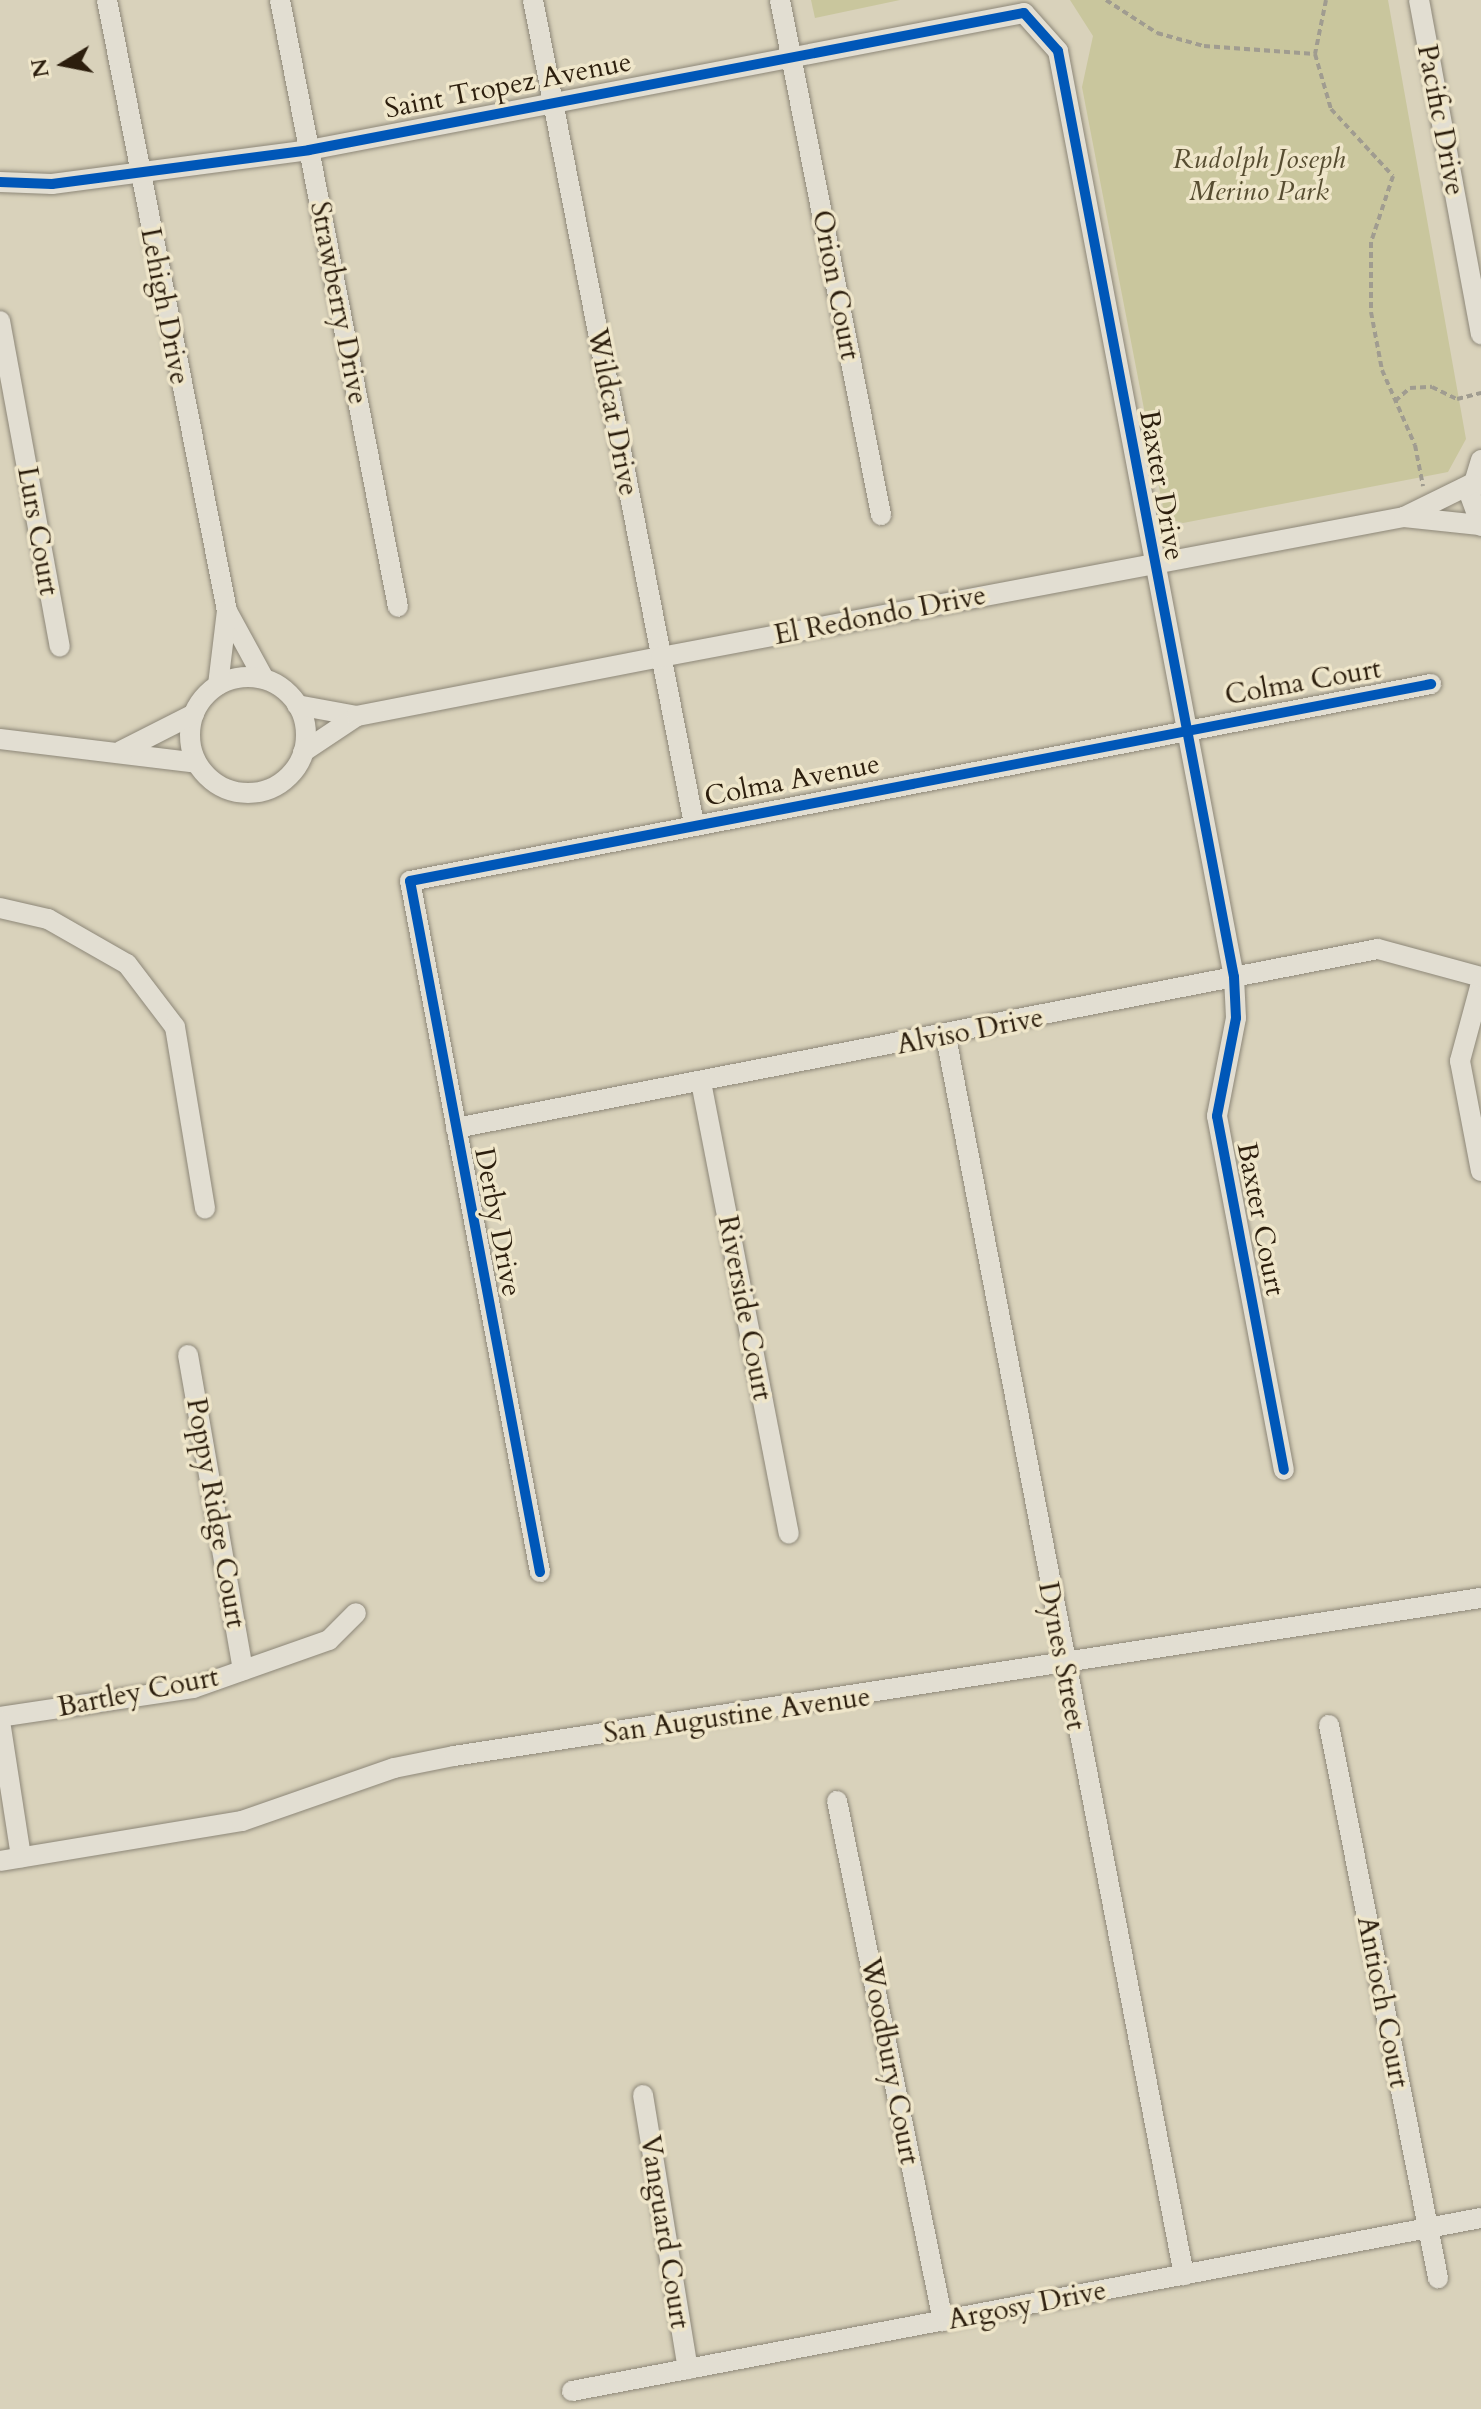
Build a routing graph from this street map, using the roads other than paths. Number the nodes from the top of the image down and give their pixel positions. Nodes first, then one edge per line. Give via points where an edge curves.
1 (107, 0) edge
2 (280, 0) edge
3 (533, 0) edge
4 (780, 0) edge
5 (1419, 0) edge
6 (1024, 13) joint
7 (790, 54) junction
8 (552, 99) junction
9 (309, 150) junction
10 (139, 175) junction
11 (0, 182) edge
12 (0, 321) edge
13 (1481, 334) edge
14 (1481, 460) edge
15 (1471, 484) junction
16 (881, 515) dead end
17 (1404, 517) junction
18 (1480, 525) edge
19 (1152, 562) junction
20 (398, 607) dead end
21 (227, 611) junction
22 (60, 647) dead end
23 (661, 657) junction
24 (264, 679) junction
25 (1431, 684) dead end
26 (218, 685) junction
27 (297, 705) junction
28 (194, 714) junction
29 (357, 716) junction
30 (1184, 728) junction
31 (0, 739) edge
32 (121, 751) junction
33 (303, 752) junction
34 (197, 763) junction
35 (694, 824) junction
36 (410, 881) joint
37 (0, 908) edge
38 (1234, 977) junction
39 (1481, 977) edge
40 (1481, 983) edge
41 (946, 1037) junction
42 (701, 1082) junction
43 (456, 1128) junction
44 (1481, 1171) edge
45 (205, 1209) dead end
46 (188, 1355) dead end
47 (1284, 1470) dead end
48 (789, 1534) dead end
49 (540, 1572) dead end
50 (1481, 1598) edge
51 (356, 1613) dead end
52 (1063, 1666) junction
53 (243, 1670) junction
54 (0, 1719) edge
55 (1329, 1725) dead end
56 (837, 1801) dead end
57 (21, 1857) junction
58 (0, 1861) edge
59 (643, 2095) dead end
60 (1481, 2218) edge
61 (1428, 2228) junction
62 (1184, 2275) junction
63 (1438, 2278) dead end
64 (943, 2321) junction
65 (688, 2369) junction
66 (572, 2391) dead end

1 - 10 street, Lehigh Drive
2 - 9 street, Strawberry Drive
3 - 8 street, Wildcat Drive
4 - 7 street, Orion Court
5 - 13 street, Pacific Drive
6 - 7 street, Saint Tropez Avenue
6 - 19 street, Baxter Drive via 1058,51
7 - 8 street, Saint Tropez Avenue
7 - 16 street, Orion Court
8 - 9 street, Saint Tropez Avenue
8 - 23 street, Wildcat Drive
9 - 10 street, Saint Tropez Avenue
9 - 20 street, Strawberry Drive
10 - 11 street, Saint Tropez Avenue
10 - 21 street, Lehigh Drive
12 - 22 street, Lurs Court
14 - 15 street
15 - 17 street, El Redondo Drive
15 - 18 street
17 - 18 street, El Redondo Drive
17 - 19 street, El Redondo Drive
19 - 23 street, El Redondo Drive
19 - 30 street, Baxter Drive
21 - 24 street, Lehigh Drive
21 - 26 street, Lehigh Drive
23 - 29 street, El Redondo Drive
23 - 35 street, Wildcat Drive
24 - 26 street
24 - 27 street
25 - 30 street, Colma Court
26 - 28 street
27 - 29 street, El Redondo Drive
27 - 33 street
28 - 32 street
28 - 34 street
29 - 33 street, El Redondo Drive
30 - 35 street, Colma Avenue
30 - 38 street, Baxter Drive
31 - 32 street
32 - 34 street
33 - 34 street via 281,783 264,791 226,789
35 - 36 street, Colma Avenue
36 - 43 street, Derby Drive
37 - 45 street via 48,919 127,964 175,1027
38 - 39 street, Alviso Drive via 1378,949
38 - 41 street, Alviso Drive
38 - 47 street, Baxter Court via 1236,1018 1217,1116
40 - 44 street via 1460,1061
41 - 42 street, Alviso Drive
41 - 52 street, Dynes Street
42 - 43 street, Alviso Drive
42 - 48 street, Riverside Court
43 - 49 street, Derby Drive
46 - 53 street, Poppy Ridge Court
50 - 52 street, San Augustine Avenue
51 - 53 street, Bartley Court via 329,1640
52 - 57 street, San Augustine Avenue via 454,1756 394,1768 242,1821
52 - 62 street, Dynes Street
53 - 54 street, Bartley Court via 193,1688
54 - 57 street
55 - 61 street, Antioch Court
56 - 64 street, Woodbury Court
57 - 58 street, San Augustine Avenue
59 - 65 street, Vanguard Court
60 - 61 street, Argosy Drive
61 - 62 street, Argosy Drive
61 - 63 street, Antioch Court
62 - 64 street, Argosy Drive
64 - 65 street, Argosy Drive
65 - 66 street, Argosy Drive

